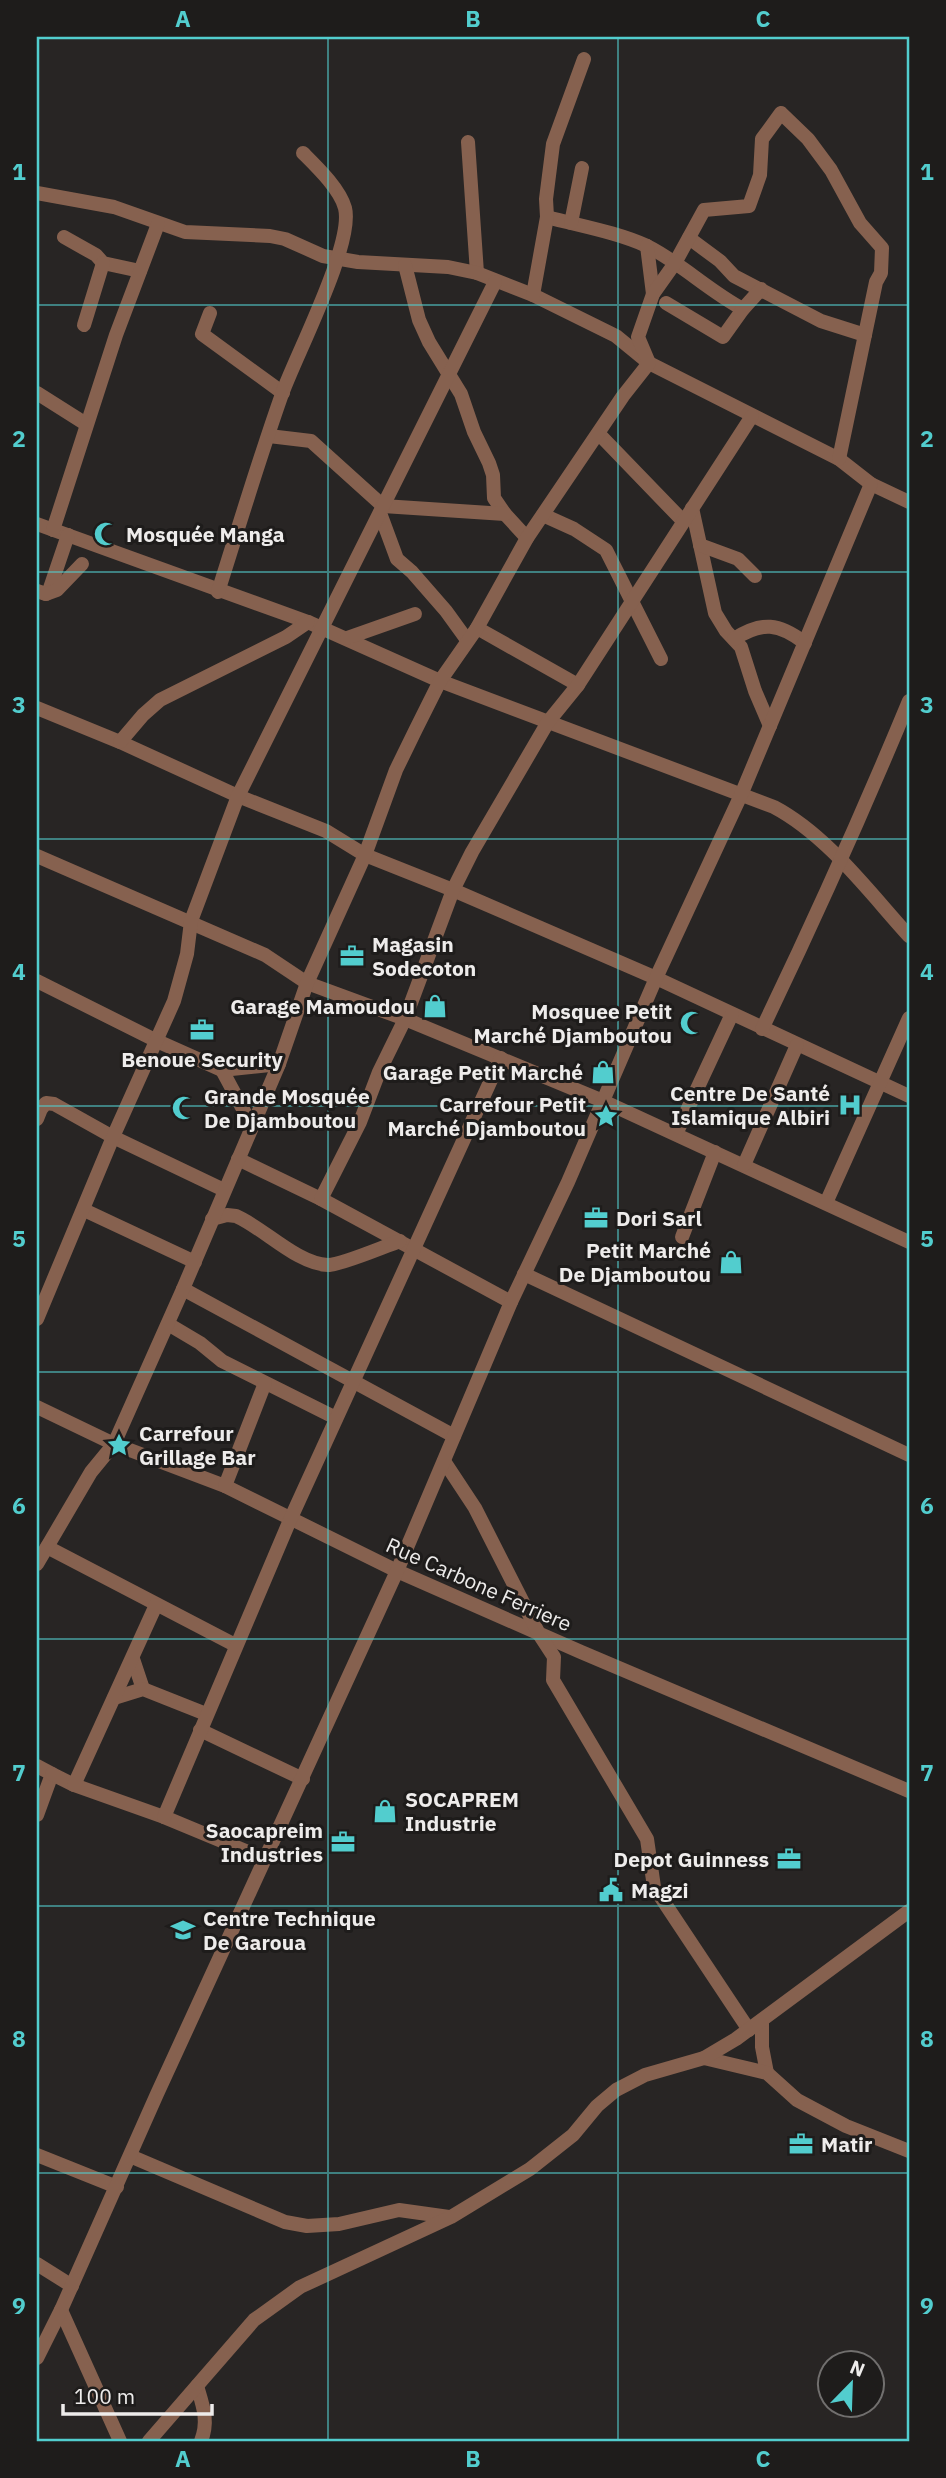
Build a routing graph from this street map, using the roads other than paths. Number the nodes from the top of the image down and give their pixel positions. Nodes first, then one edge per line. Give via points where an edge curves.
1 (584, 59) dead end
2 (468, 142) dead end
3 (303, 153) dead end
4 (582, 168) dead end
5 (37, 193) edge
6 (547, 217) junction
7 (158, 223) junction
8 (571, 223) junction
9 (64, 237) dead end
10 (690, 238) junction
11 (647, 246) junction
12 (338, 258) junction
13 (103, 263) junction
14 (675, 263) junction
15 (405, 265) junction
16 (140, 271) junction
17 (477, 273) junction
18 (495, 282) junction
19 (761, 289) junction
20 (653, 294) junction
21 (533, 295) junction
22 (666, 303) dead end
23 (743, 309) junction
24 (211, 313) dead end
25 (84, 325) dead end
26 (865, 334) junction
27 (649, 363) junction
28 (450, 373) junction
29 (37, 393) edge
30 (283, 393) junction
31 (752, 416) junction
32 (86, 424) junction
33 (599, 433) junction
34 (269, 436) junction
35 (839, 459) junction
36 (871, 484) junction
37 (909, 502) edge
38 (692, 508) junction
39 (382, 510) junction
40 (505, 514) junction
41 (542, 515) junction
42 (683, 521) junction
43 (37, 524) edge
44 (53, 530) junction
45 (68, 535) junction
46 (527, 538) junction
47 (700, 545) junction
48 (82, 564) dead end
49 (755, 576) dead end
50 (218, 592) junction
51 (41, 593) edge
52 (631, 603) junction
53 (415, 614) dead end
54 (308, 622) junction
55 (477, 628) junction
56 (322, 631) junction
57 (347, 638) junction
58 (734, 639) junction
59 (467, 640) junction
60 (804, 643) junction
61 (661, 659) dead end
62 (440, 681) junction
63 (578, 685) junction
64 (909, 701) edge
65 (37, 708) edge
66 (548, 722) junction
67 (770, 726) junction
68 (120, 742) junction
69 (238, 796) junction
70 (741, 796) junction
71 (365, 855) junction
72 (37, 856) edge
73 (839, 860) junction
74 (453, 890) junction
75 (191, 921) junction
76 (909, 936) edge
77 (656, 978) junction
78 (37, 981) edge
79 (307, 983) junction
80 (732, 1014) junction
81 (405, 1018) junction
82 (909, 1018) edge
83 (762, 1029) junction
84 (157, 1041) junction
85 (797, 1045) junction
86 (501, 1058) junction
87 (279, 1064) junction
88 (222, 1070) junction
89 (879, 1084) junction
90 (909, 1096) edge
91 (603, 1101) junction
92 (37, 1119) edge
93 (252, 1125) junction
94 (676, 1134) junction
95 (113, 1137) junction
96 (715, 1152) junction
97 (238, 1159) junction
98 (744, 1165) junction
99 (224, 1190) junction
100 (321, 1199) junction
101 (826, 1203) junction
102 (84, 1210) junction
103 (212, 1219) junction
104 (682, 1237) dead end
105 (909, 1242) edge
106 (407, 1245) junction
107 (195, 1262) junction
108 (524, 1274) junction
109 (183, 1289) junction
110 (511, 1301) junction
111 (40, 1302) edge
112 (37, 1319) edge
113 (168, 1324) junction
114 (354, 1381) junction
115 (265, 1383) junction
116 (37, 1407) edge
117 (336, 1418) junction
118 (454, 1436) junction
119 (114, 1444) junction
120 (909, 1455) edge
121 (444, 1461) junction
122 (225, 1486) junction
123 (290, 1520) junction
124 (47, 1547) junction
125 (37, 1564) edge
126 (397, 1571) junction
127 (156, 1605) junction
128 (539, 1634) junction
129 (235, 1645) junction
130 (133, 1659) junction
131 (143, 1689) junction
132 (114, 1698) junction
133 (206, 1714) junction
134 (200, 1730) junction
135 (37, 1766) edge
136 (52, 1774) junction
137 (303, 1779) junction
138 (74, 1785) junction
139 (909, 1791) edge
140 (37, 1815) edge
141 (163, 1817) junction
142 (265, 1858) junction
143 (909, 1911) edge
144 (755, 2026) junction
145 (704, 2058) junction
146 (766, 2073) junction
147 (909, 2151) edge
148 (37, 2155) edge
149 (130, 2156) junction
150 (117, 2187) junction
151 (451, 2217) junction
152 (37, 2264) edge
153 (72, 2286) junction
154 (61, 2309) junction
155 (37, 2358) edge
156 (197, 2386) junction
157 (120, 2441) edge
158 (149, 2441) edge
159 (201, 2441) edge

1 - 6 street via 553,144
2 - 17 street
3 - 12 street via 344,207
4 - 8 street
5 - 7 street via 114,207
6 - 8 street
6 - 21 street
7 - 12 street via 185,232 270,236
7 - 16 street
8 - 11 street
9 - 13 street
10 - 14 street
10 - 19 street via 734,276
10 - 26 street via 704,210 749,206 760,175 762,139 781,113 808,139 860,223 882,248 881,273
11 - 14 street
11 - 20 street
12 - 15 street
12 - 30 street
13 - 16 street
13 - 25 street
14 - 20 street
14 - 23 street
15 - 17 street
15 - 28 street via 419,320
16 - 32 street
17 - 18 street
18 - 21 street
18 - 28 street
19 - 23 street
19 - 26 street via 821,321
20 - 27 street via 638,337
21 - 27 street via 616,336
22 - 23 street via 723,337
24 - 30 street via 202,334
26 - 35 street
27 - 31 street
27 - 33 street
28 - 39 street
28 - 40 street via 489,463 494,498
29 - 32 street
30 - 34 street
31 - 35 street
31 - 38 street
32 - 44 street
33 - 41 street
33 - 42 street
34 - 39 street via 311,441
34 - 50 street
35 - 36 street
36 - 37 street
36 - 60 street
38 - 42 street
38 - 47 street
39 - 40 street
39 - 56 street
39 - 59 street via 397,559
40 - 46 street
41 - 46 street
41 - 52 street via 606,550
42 - 52 street
43 - 44 street
44 - 45 street
45 - 50 street
45 - 51 street
46 - 55 street
47 - 49 street via 738,559
47 - 58 street via 715,613
48 - 51 street via 57,590
50 - 54 street
52 - 61 street
52 - 63 street
53 - 57 street
54 - 56 street
54 - 68 street via 160,700
55 - 59 street
55 - 63 street
56 - 57 street
56 - 69 street
57 - 62 street
58 - 60 street via 768,626 791,632
58 - 67 street
59 - 62 street
60 - 67 street
62 - 66 street
62 - 71 street via 396,770
63 - 66 street
64 - 73 street
65 - 68 street
66 - 70 street
66 - 74 street
67 - 70 street
68 - 69 street
69 - 71 street via 326,831
69 - 75 street
70 - 73 street via 793,817
70 - 77 street
71 - 74 street
71 - 79 street
72 - 75 street
73 - 76 street
73 - 83 street
74 - 77 street
74 - 81 street
75 - 79 street via 265,956
75 - 84 street via 174,1001
77 - 80 street
77 - 91 street
78 - 84 street
79 - 81 street
79 - 87 street
80 - 83 street
80 - 94 street
81 - 86 street
81 - 100 street
82 - 89 street
83 - 85 street
84 - 88 street
84 - 95 street
85 - 89 street
85 - 98 street
86 - 91 street
86 - 106 street
87 - 88 street
87 - 93 street
88 - 93 street
89 - 90 street
89 - 101 street
91 - 94 street
91 - 108 street
92 - 95 street via 46,1103 54,1104
93 - 97 street
94 - 96 street
95 - 99 street
95 - 102 street
96 - 98 street
96 - 104 street
97 - 99 street
97 - 100 street
98 - 101 street
99 - 103 street
100 - 106 street
101 - 105 street
102 - 107 street
102 - 111 street
103 - 106 street via 236,1216 326,1265
103 - 107 street
106 - 110 street
106 - 114 street
107 - 109 street
108 - 110 street
108 - 120 street
109 - 113 street
109 - 114 street
110 - 118 street
111 - 112 street
113 - 115 street via 222,1362
113 - 119 street
114 - 117 street
114 - 118 street
115 - 117 street
115 - 122 street
116 - 119 street, Rue Carbone Ferriere
117 - 123 street
118 - 121 street
119 - 122 street, Rue Carbone Ferriere
119 - 124 street via 91,1472
121 - 126 street
121 - 128 street via 475,1508
122 - 123 street, Rue Carbone Ferriere
123 - 126 street, Rue Carbone Ferriere
123 - 129 street
124 - 125 street
124 - 127 street
126 - 128 street, Rue Carbone Ferriere
126 - 137 street
127 - 129 street
127 - 130 street
128 - 139 street, Rue Carbone Ferriere
128 - 144 street via 554,1657 553,1680 647,1839 654,1888
129 - 133 street
130 - 131 street
130 - 132 street
131 - 132 street
131 - 133 street
132 - 138 street
133 - 134 street
134 - 137 street
134 - 141 street
135 - 136 street
136 - 138 street
136 - 140 street
137 - 142 street
138 - 141 street
141 - 142 street
142 - 149 street
143 - 144 street
144 - 145 street
144 - 146 street
145 - 146 street
145 - 151 street via 615,2090 550,2155
146 - 147 street via 797,2100
148 - 150 street
149 - 150 street
149 - 151 street via 285,2222 339,2224 399,2210
150 - 153 street
151 - 156 street via 300,2287 254,2320
152 - 153 street
153 - 154 street
154 - 155 street
154 - 157 street
156 - 158 street
156 - 159 street via 206,2415

